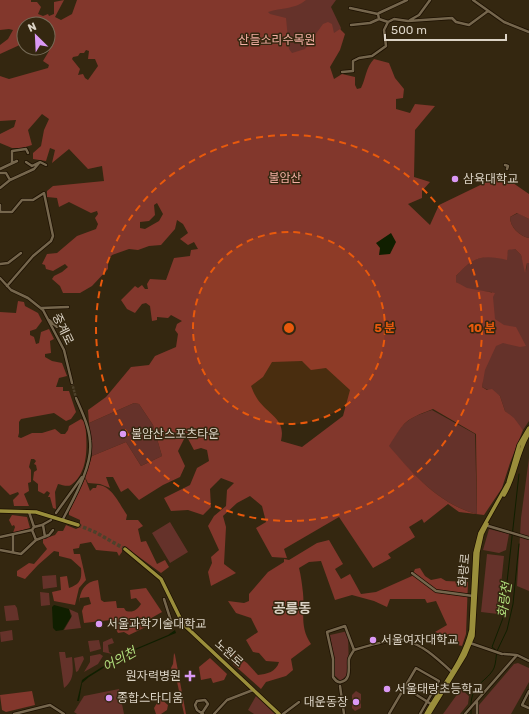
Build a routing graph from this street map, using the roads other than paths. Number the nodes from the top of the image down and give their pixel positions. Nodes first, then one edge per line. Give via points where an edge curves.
1 (406, 0) edge
2 (430, 0) edge
3 (473, 0) edge
4 (350, 8) dead end
5 (488, 11) junction
6 (378, 14) junction
7 (379, 18) junction
8 (408, 21) junction
9 (388, 22) junction
10 (351, 25) dead end
11 (527, 32) edge
12 (342, 72) dead end
13 (28, 153) dead end
14 (17, 161) dead end
15 (26, 162) dead end
16 (39, 162) junction
17 (12, 163) junction
18 (46, 165) dead end
19 (505, 165) dead end
20 (0, 169) edge
21 (507, 169) dead end
22 (0, 173) edge
23 (10, 180) junction
24 (0, 188) edge
25 (0, 205) edge
26 (0, 212) edge
27 (21, 253) dead end
28 (0, 264) edge
29 (0, 275) edge
30 (1, 279) edge
31 (7, 286) junction
32 (68, 307) dead end
33 (41, 308) junction
34 (48, 319) junction
35 (57, 328) dead end
36 (72, 384) tunnel mouth
37 (76, 398) tunnel mouth
38 (529, 428) edge
39 (529, 433) edge
40 (83, 477) junction
41 (0, 511) edge
42 (29, 512) junction
43 (56, 513) dead end
44 (64, 519) junction
45 (51, 520) dead end
46 (43, 525) junction
47 (78, 525) tunnel mouth
48 (485, 525) junction
49 (34, 527) junction
50 (32, 530) junction
51 (53, 530) dead end
52 (13, 534) junction
53 (0, 536) edge
54 (45, 537) junction
55 (529, 538) edge
56 (36, 540) junction
57 (125, 549) tunnel mouth
58 (0, 550) edge
59 (13, 552) junction
60 (412, 572) dead end
61 (474, 596) junction
62 (164, 599) dead end
63 (172, 624) dead end
64 (469, 642) junction
65 (354, 650) junction
66 (517, 655) junction
67 (529, 661) edge
68 (452, 673) junction
69 (340, 686) dead end
70 (404, 688) junction
71 (254, 689) junction
72 (529, 691) edge
73 (427, 701) junction
74 (477, 701) junction
75 (299, 702) dead end
76 (432, 703) junction
77 (529, 708) edge
78 (467, 713) edge
79 (14, 714) edge
80 (64, 714) edge
81 (202, 714) edge
82 (214, 714) edge
83 (279, 714) edge
84 (283, 714) edge
85 (344, 714) edge
86 (388, 714) edge
87 (420, 714) edge
88 (426, 714) edge
89 (429, 714) edge
90 (477, 714) edge

1 - 6 street
2 - 8 street via 419,15
3 - 5 street
4 - 6 street
5 - 8 street via 469,25 456,22 452,18
5 - 11 street via 507,24
6 - 7 street
7 - 9 street
7 - 10 street via 370,23
8 - 9 street via 394,19
9 - 12 street via 384,30 386,46 372,56 353,61 352,71
13 - 17 street via 26,149 12,151
14 - 17 street
15 - 16 street via 32,166
16 - 18 street
16 - 23 street via 34,169
17 - 20 street
19 - 21 street via 508,166
22 - 23 street via 6,173
23 - 24 street
25 - 26 street
26 - 31 street via 12,212 22,200 33,200 44,193 53,236
27 - 28 street via 8,263
29 - 30 street, 중계로
30 - 31 street, 중계로
31 - 33 street, 중계로
32 - 33 street
33 - 34 street, 중계로
34 - 35 street
34 - 36 street, 중계로 via 64,350
37 - 40 street via 87,424 91,443
38 - 48 main road, 화랑로 via 519,445 508,483
39 - 48 main road, 화랑로 via 521,448 509,487
40 - 43 street
40 - 44 street
41 - 42 main road
42 - 44 main road
42 - 49 street
44 - 47 main road
45 - 46 street
46 - 49 street
46 - 54 street
48 - 55 street
48 - 61 main road, 화랑로 via 478,552
49 - 50 street
50 - 52 street
50 - 56 street
51 - 54 street
52 - 53 street
52 - 59 street
54 - 56 street
56 - 59 street via 21,554
57 - 71 main road, 노원로 via 161,579 182,624
58 - 59 street
60 - 61 street via 436,591
61 - 64 main road, 화랑로 via 474,629
62 - 63 street
64 - 66 street via 492,652
64 - 68 main road, 화랑로
65 - 65 street via 344,626 327,632 333,659 333,677 337,681 345,680 349,674 349,659
65 - 68 street via 384,641 403,640 429,651
66 - 67 street
66 - 74 street
68 - 76 main road, 화랑로
68 - 89 main road, 화랑로
69 - 85 street
70 - 73 street
70 - 73 street via 416,668 439,681
70 - 86 street
71 - 82 street via 250,693 227,700
71 - 83 main road, 노원로
72 - 77 street via 522,705
73 - 76 street
73 - 87 street
74 - 78 street
74 - 90 street
75 - 84 street
76 - 88 main road, 화랑로
79 - 80 street via 50,705
81 - 81 street via 208,704 200,699 195,705

